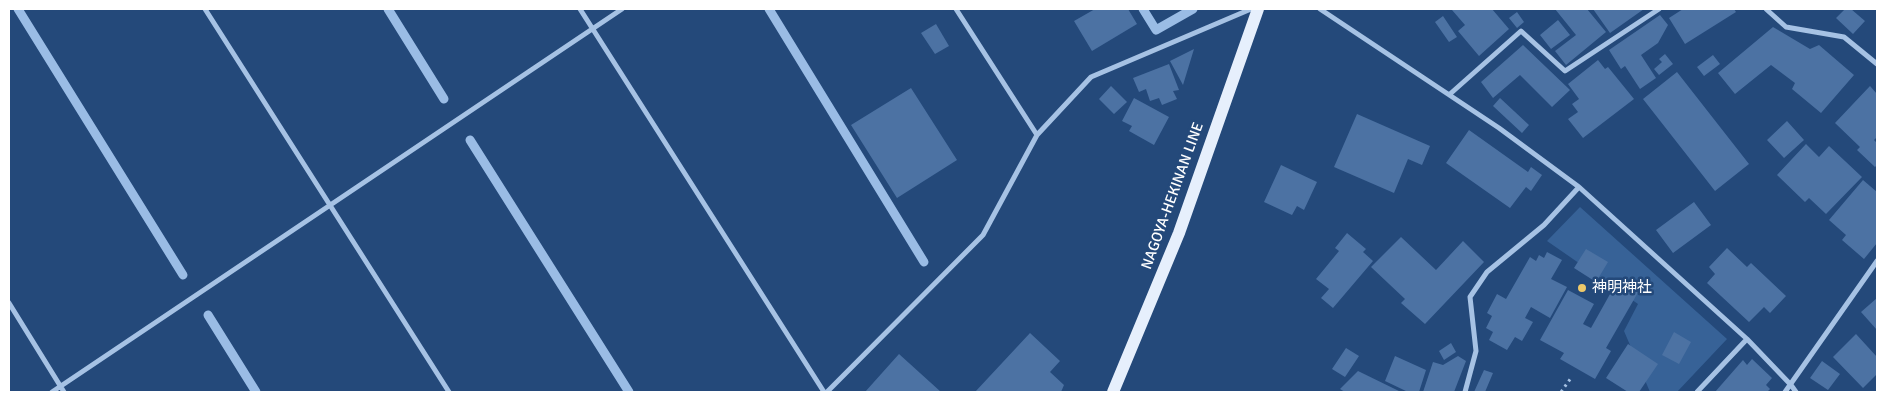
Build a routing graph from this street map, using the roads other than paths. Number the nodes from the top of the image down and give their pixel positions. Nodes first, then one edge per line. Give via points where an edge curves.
1 (205, 9) edge
2 (580, 9) edge
3 (622, 9) edge
4 (956, 9) edge
5 (1251, 9) edge
6 (1258, 9) edge
7 (1320, 9) edge
8 (1660, 9) edge
9 (1766, 9) edge
10 (592, 29) junction
11 (1877, 64) edge
12 (1450, 94) junction
13 (1037, 134) junction
14 (1579, 188) junction
15 (329, 205) junction
16 (1877, 262) edge
17 (9, 303) edge
18 (1747, 339) junction
19 (1791, 384) junction
20 (60, 386) junction
21 (52, 392) edge
22 (64, 392) edge
23 (448, 392) edge
24 (826, 392) edge
25 (1113, 392) edge
26 (1465, 392) edge
27 (1697, 392) edge
28 (1785, 392) edge
29 (1796, 392) edge

1 - 15 street
2 - 10 street
3 - 10 street
4 - 13 street
5 - 13 street via 1091,77
6 - 25 main road, NAGOYA-HEKINAN LINE via 1179,233
7 - 12 street
8 - 12 street via 1566,71 1521,31
9 - 11 street via 1786,27 1844,38
10 - 15 street
10 - 24 street
12 - 14 street
13 - 24 street via 983,235
14 - 18 street
14 - 26 street via 1544,225 1487,272 1470,296 1476,351
15 - 20 street
15 - 23 street
16 - 19 street
17 - 20 street
18 - 19 street
18 - 27 street
19 - 28 street
19 - 29 street
20 - 21 street
20 - 22 street

